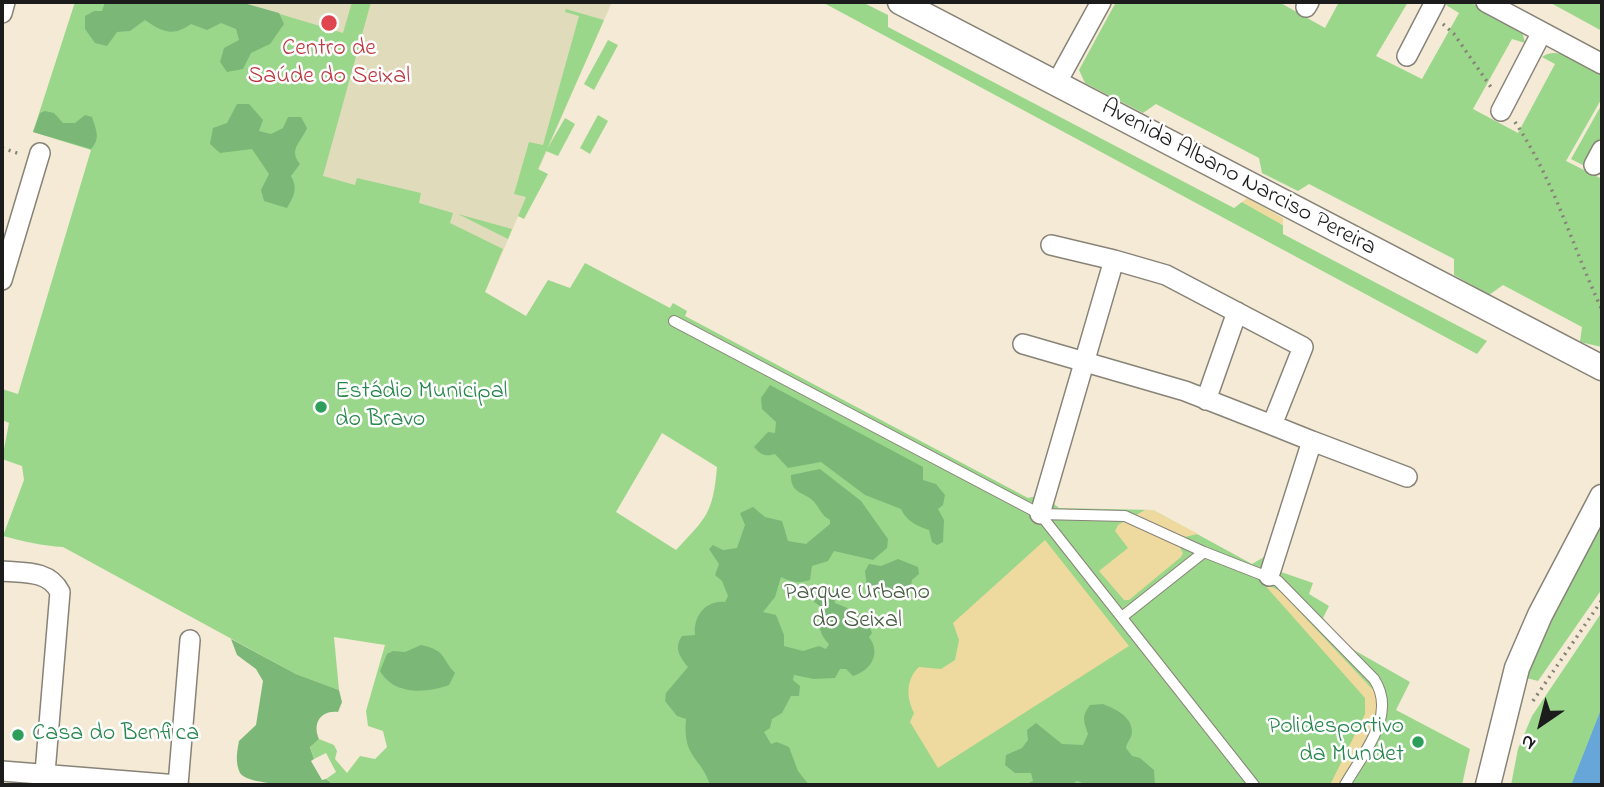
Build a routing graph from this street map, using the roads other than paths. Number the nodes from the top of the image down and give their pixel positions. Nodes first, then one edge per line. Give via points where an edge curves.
1 (5, 2) edge
2 (900, 2) edge
3 (1101, 2) edge
4 (1486, 2) edge
5 (1433, 7) edge
6 (2, 13) edge
7 (1542, 32) junction
8 (1407, 56) dead end
9 (1602, 64) edge
10 (1056, 83) junction
11 (1503, 109) road end
12 (40, 153) dead end
13 (1051, 245) dead end
14 (1114, 260) junction
15 (2, 280) edge
16 (1237, 312) junction
17 (674, 321) dead end
18 (1023, 344) dead end
19 (1578, 355) junction
20 (1602, 360) edge
21 (1085, 361) junction
22 (1602, 368) edge
23 (1206, 400) junction
24 (1272, 425) junction
25 (1312, 441) junction
26 (1407, 477) dead end
27 (1602, 496) edge
28 (1040, 514) junction
29 (1204, 552) junction
30 (2, 571) edge
31 (1269, 576) junction
32 (1122, 617) junction
33 (190, 640) dead end
34 (2, 771) edge
35 (44, 780) edge
36 (178, 785) edge
37 (1254, 785) edge
38 (1345, 785) edge
39 (1488, 785) edge

1 - 6 street
2 - 10 street, Avenida Albano Narciso Pereira
3 - 10 street
4 - 7 street
5 - 8 street
7 - 9 street
7 - 11 street
10 - 19 street, Avenida Albano Narciso Pereira
12 - 15 street
13 - 14 street
14 - 16 street via 1166,275
14 - 21 street
16 - 23 street
16 - 24 street via 1303,347
17 - 28 lane
18 - 21 street
19 - 20 street
19 - 22 street
21 - 23 street
21 - 28 street
23 - 24 street
24 - 25 street
25 - 26 street
25 - 31 street
27 - 39 street via 1520,659
28 - 29 lane via 1125,516
28 - 32 lane
29 - 31 lane
29 - 32 lane
30 - 35 street via 40,575 56,584 60,592
31 - 38 lane via 1288,589 1382,692 1385,703 1380,722
32 - 37 lane
33 - 36 street
34 - 35 street
35 - 36 street

